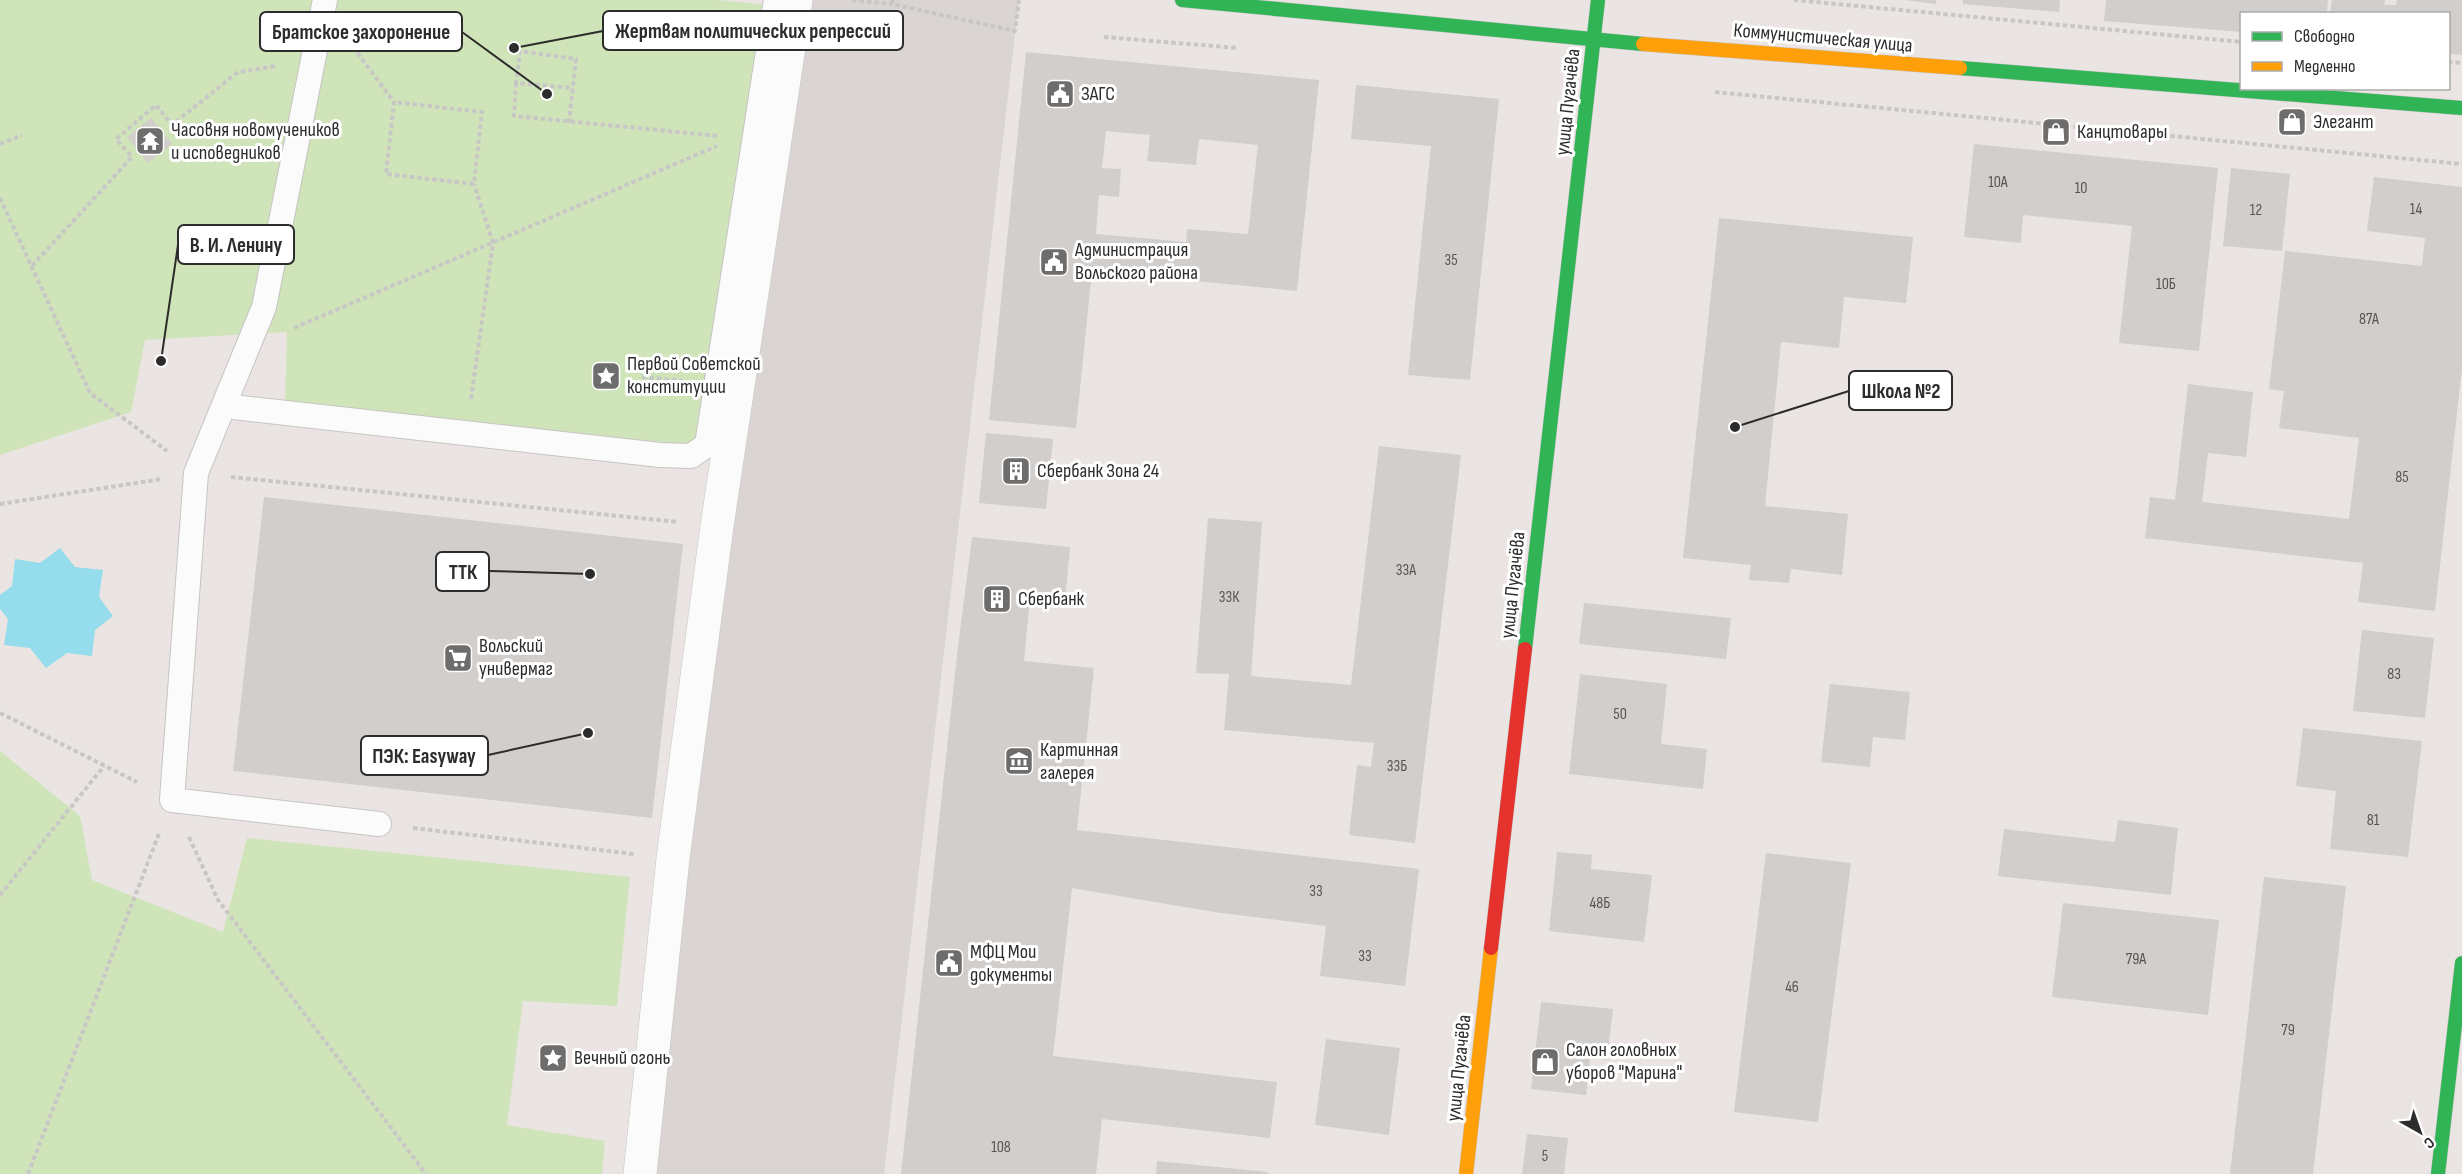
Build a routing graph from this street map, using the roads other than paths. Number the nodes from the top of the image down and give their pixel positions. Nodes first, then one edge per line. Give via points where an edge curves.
1 (776, 0) edge
2 (796, 0) edge
3 (1182, 0) edge
4 (1598, 0) edge
5 (324, 4) edge
6 (1594, 40) junction
7 (2462, 108) edge
8 (224, 406) junction
9 (379, 824) road end
10 (2462, 963) edge
11 (640, 1174) edge
12 (1466, 1174) edge
13 (2438, 1174) edge

1 - 8 lane via 707,446 691,456
2 - 11 street via 717,526 673,858
3 - 6 street, Коммунистическая улица
4 - 6 street, улица Пугачёва
5 - 8 lane via 264,307
6 - 7 street, Коммунистическая улица
6 - 12 street, улица Пугачёва
8 - 9 lane via 196,473 172,800
10 - 13 street

